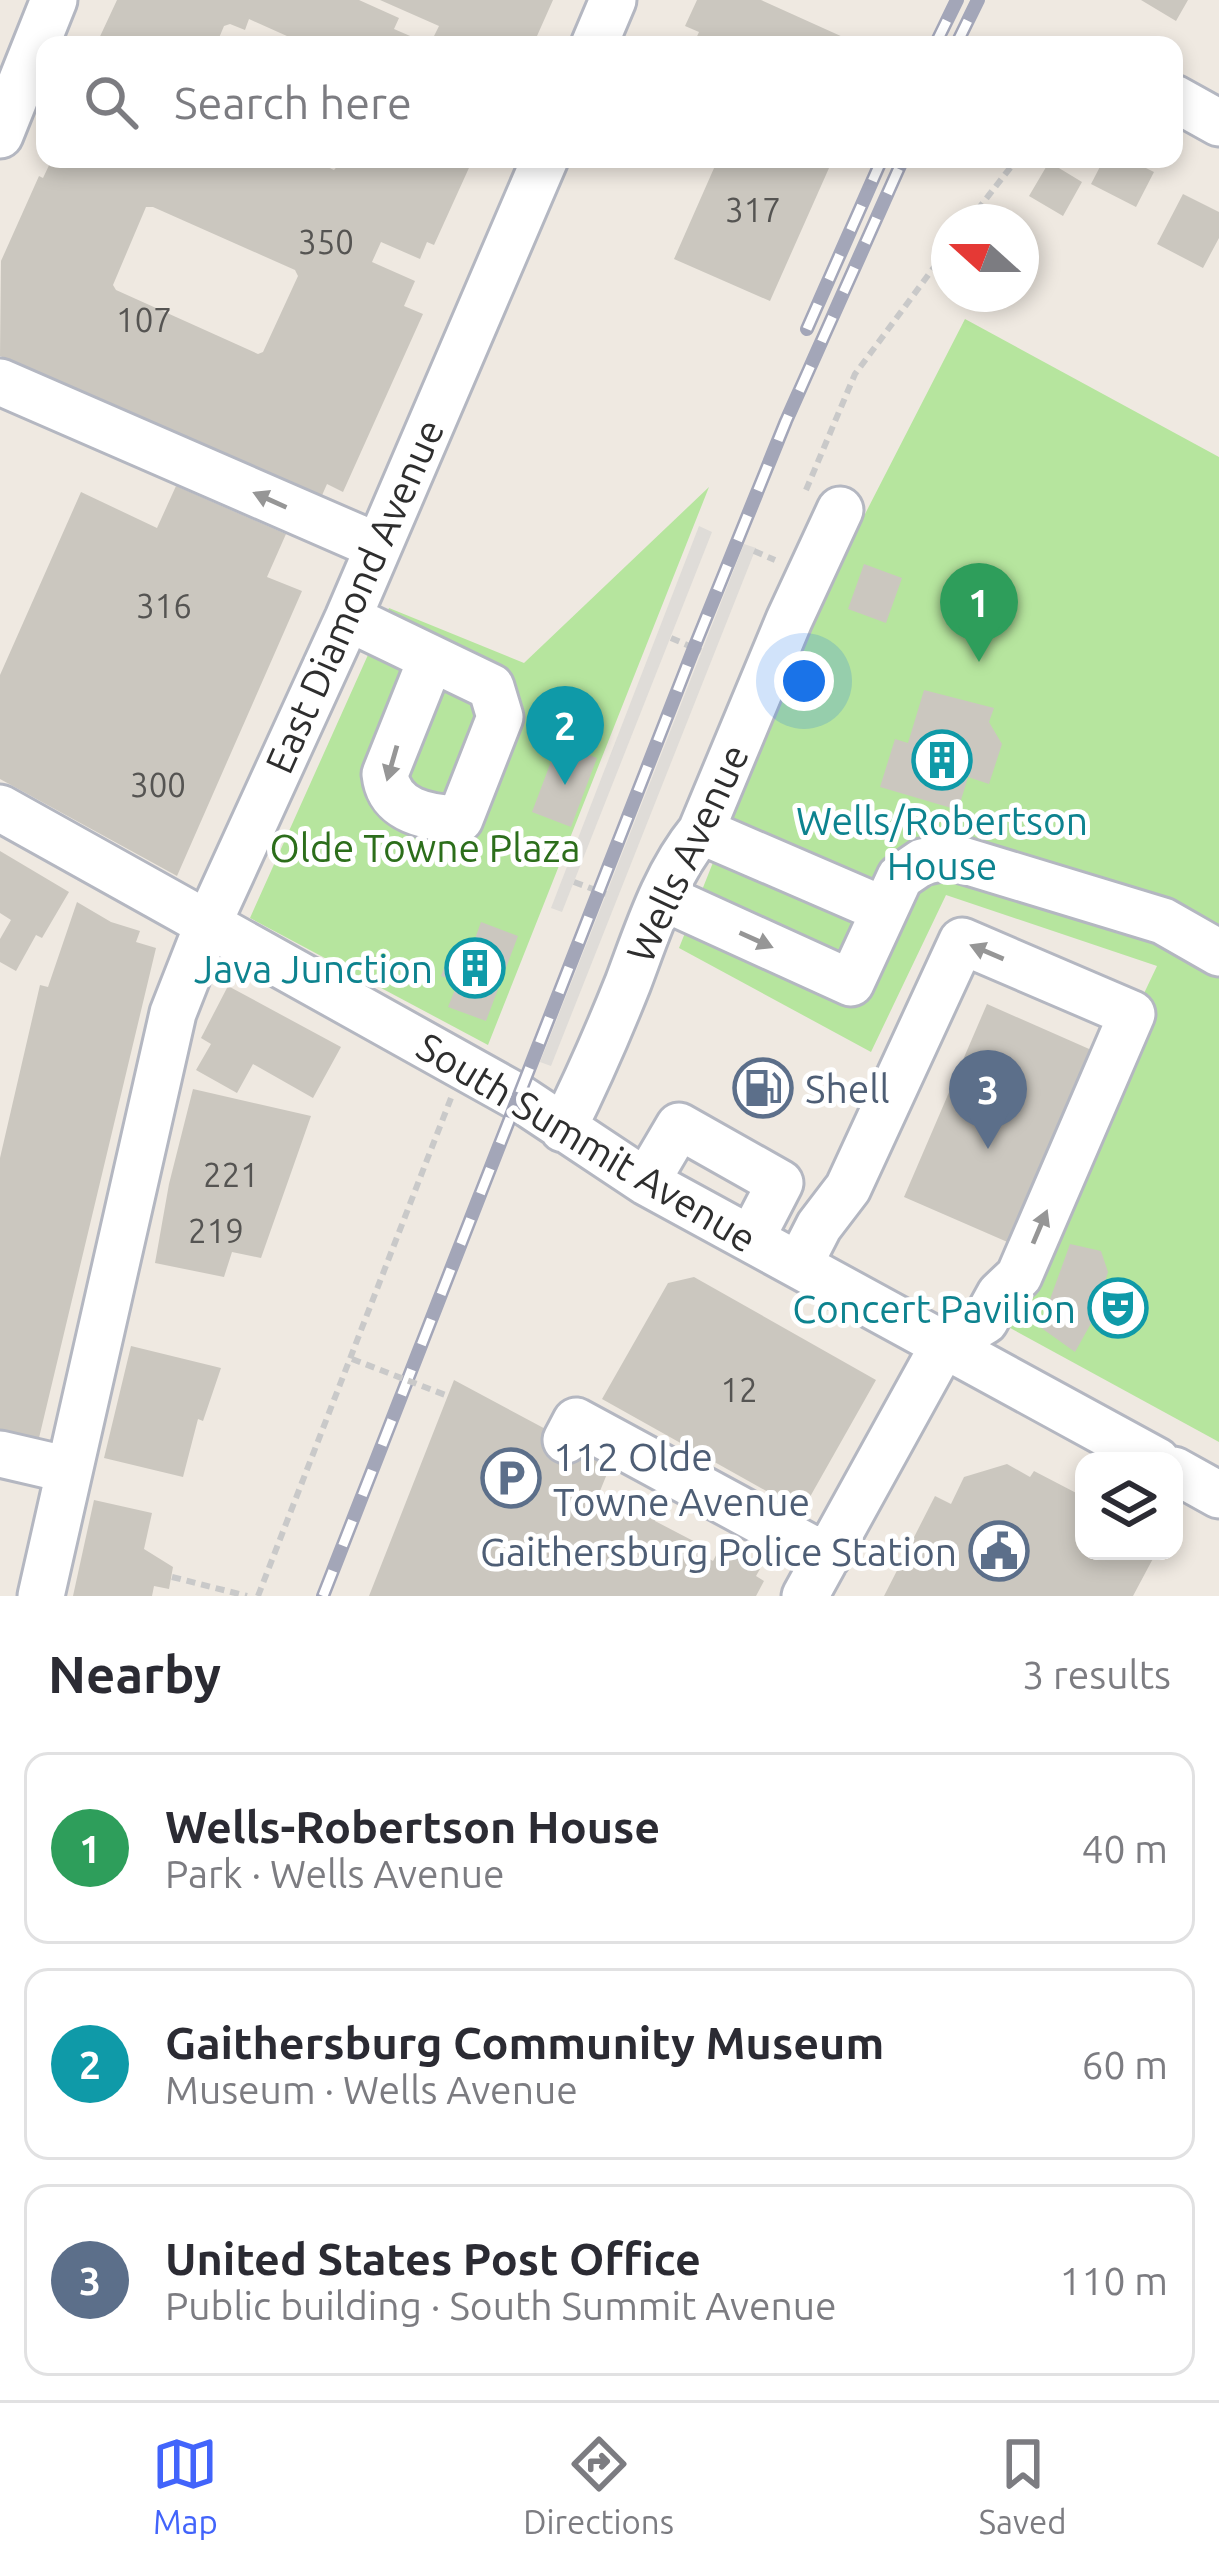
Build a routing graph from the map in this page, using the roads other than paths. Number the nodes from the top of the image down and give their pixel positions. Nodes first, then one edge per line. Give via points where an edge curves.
1 (54, 0) edge
2 (613, 0) edge
3 (40, 36) edge
4 (598, 36) edge
5 (36, 45) edge
6 (1183, 103) edge
7 (1219, 123) edge
8 (0, 136) edge
9 (540, 168) edge
10 (0, 382) edge
11 (840, 510) dead end
12 (377, 546) junction
13 (348, 618) junction
14 (431, 659) dead end
15 (0, 808) edge
16 (701, 831) junction
17 (662, 896) junction
18 (884, 910) junction
19 (208, 924) junction
20 (1219, 953) edge
21 (563, 1130) junction
22 (646, 1182) junction
23 (751, 1239) junction
24 (799, 1265) junction
25 (943, 1346) junction
26 (566, 1440) dead end
27 (1140, 1452) edge
28 (0, 1454) edge
29 (69, 1470) junction
30 (1183, 1475) edge
31 (1219, 1495) edge
32 (816, 1576) edge
33 (41, 1596) edge

1 - 3 street
2 - 4 street
5 - 8 street
6 - 7 street
9 - 12 street, East Diamond Avenue
12 -> 10 street
11 - 16 street, Wells Avenue
12 - 13 street, East Diamond Avenue
13 - 14 street
13 - 19 street, East Diamond Avenue
15 - 19 street, South Summit Avenue
16 - 17 street, Wells Avenue
16 - 18 street
17 -> 18 street via 850,982
17 - 21 street, Wells Avenue
18 - 20 street via 900,877 949,856 1163,922
19 - 21 street, South Summit Avenue
19 - 29 street, East Diamond Avenue via 173,1013
21 - 22 street, South Summit Avenue
22 - 23 street, South Summit Avenue
22 - 23 street via 679,1126 780,1183
23 - 24 street, South Summit Avenue
24 - 25 street, South Summit Avenue
25 -> 24 street via 985,1321 1019,1276 1132,1014 962,941 848,1188
25 - 27 street, South Summit Avenue
25 - 32 street
26 - 32 street via 576,1421
28 - 29 street
29 - 33 street, East Diamond Avenue
30 - 31 street

